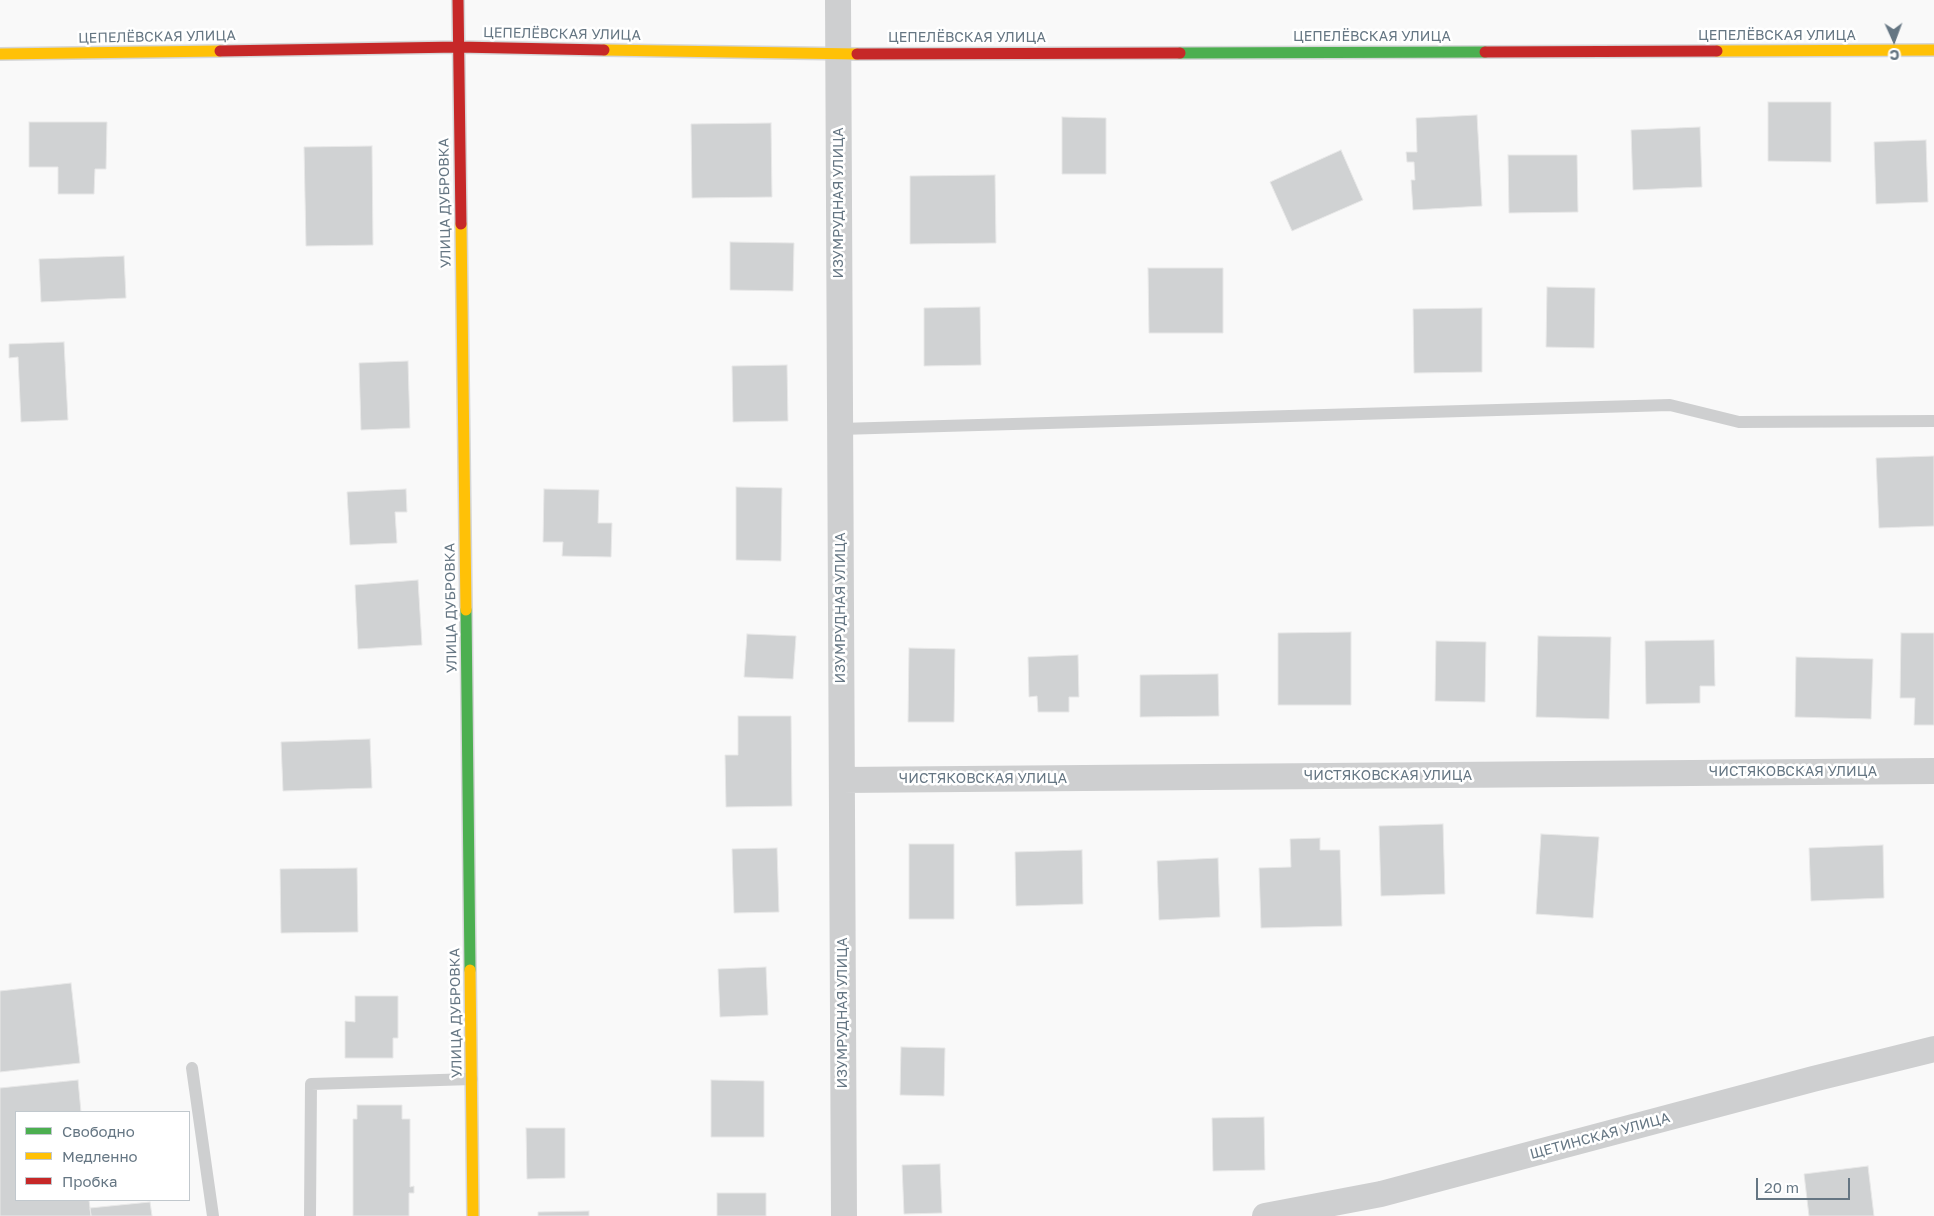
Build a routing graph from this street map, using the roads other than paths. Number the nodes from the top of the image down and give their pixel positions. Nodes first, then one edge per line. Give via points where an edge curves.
1 (458, 0) edge
2 (838, 0) edge
3 (458, 47) junction
4 (1934, 50) edge
5 (0, 54) edge
6 (838, 54) junction
7 (1934, 421) edge
8 (840, 429) junction
9 (1934, 771) edge
10 (842, 780) junction
11 (1934, 1049) edge
12 (192, 1068) dead end
13 (472, 1079) junction
14 (213, 1216) edge
15 (310, 1216) edge
16 (474, 1216) edge
17 (844, 1216) edge
18 (1265, 1216) edge

1 - 3 street, УЛИЦА ДУБРОВКА
2 - 6 street, ИЗУМРУДНАЯ УЛИЦА
3 - 5 street, ЦЕПЕЛЁВСКАЯ УЛИЦА
3 - 6 street, ЦЕПЕЛЁВСКАЯ УЛИЦА
3 - 13 street, УЛИЦА ДУБРОВКА
4 - 6 street, ЦЕПЕЛЁВСКАЯ УЛИЦА
6 - 8 street, ИЗУМРУДНАЯ УЛИЦА
7 - 8 lane via 1739,422 1670,405
8 - 10 street, ИЗУМРУДНАЯ УЛИЦА
9 - 10 street, ЧИСТЯКОВСКАЯ УЛИЦА
10 - 17 street, ИЗУМРУДНАЯ УЛИЦА
11 - 18 street, ЩЕТИНСКАЯ УЛИЦА via 1382,1194
12 - 14 lane
13 - 15 lane via 311,1084
13 - 16 street, УЛИЦА ДУБРОВКА

